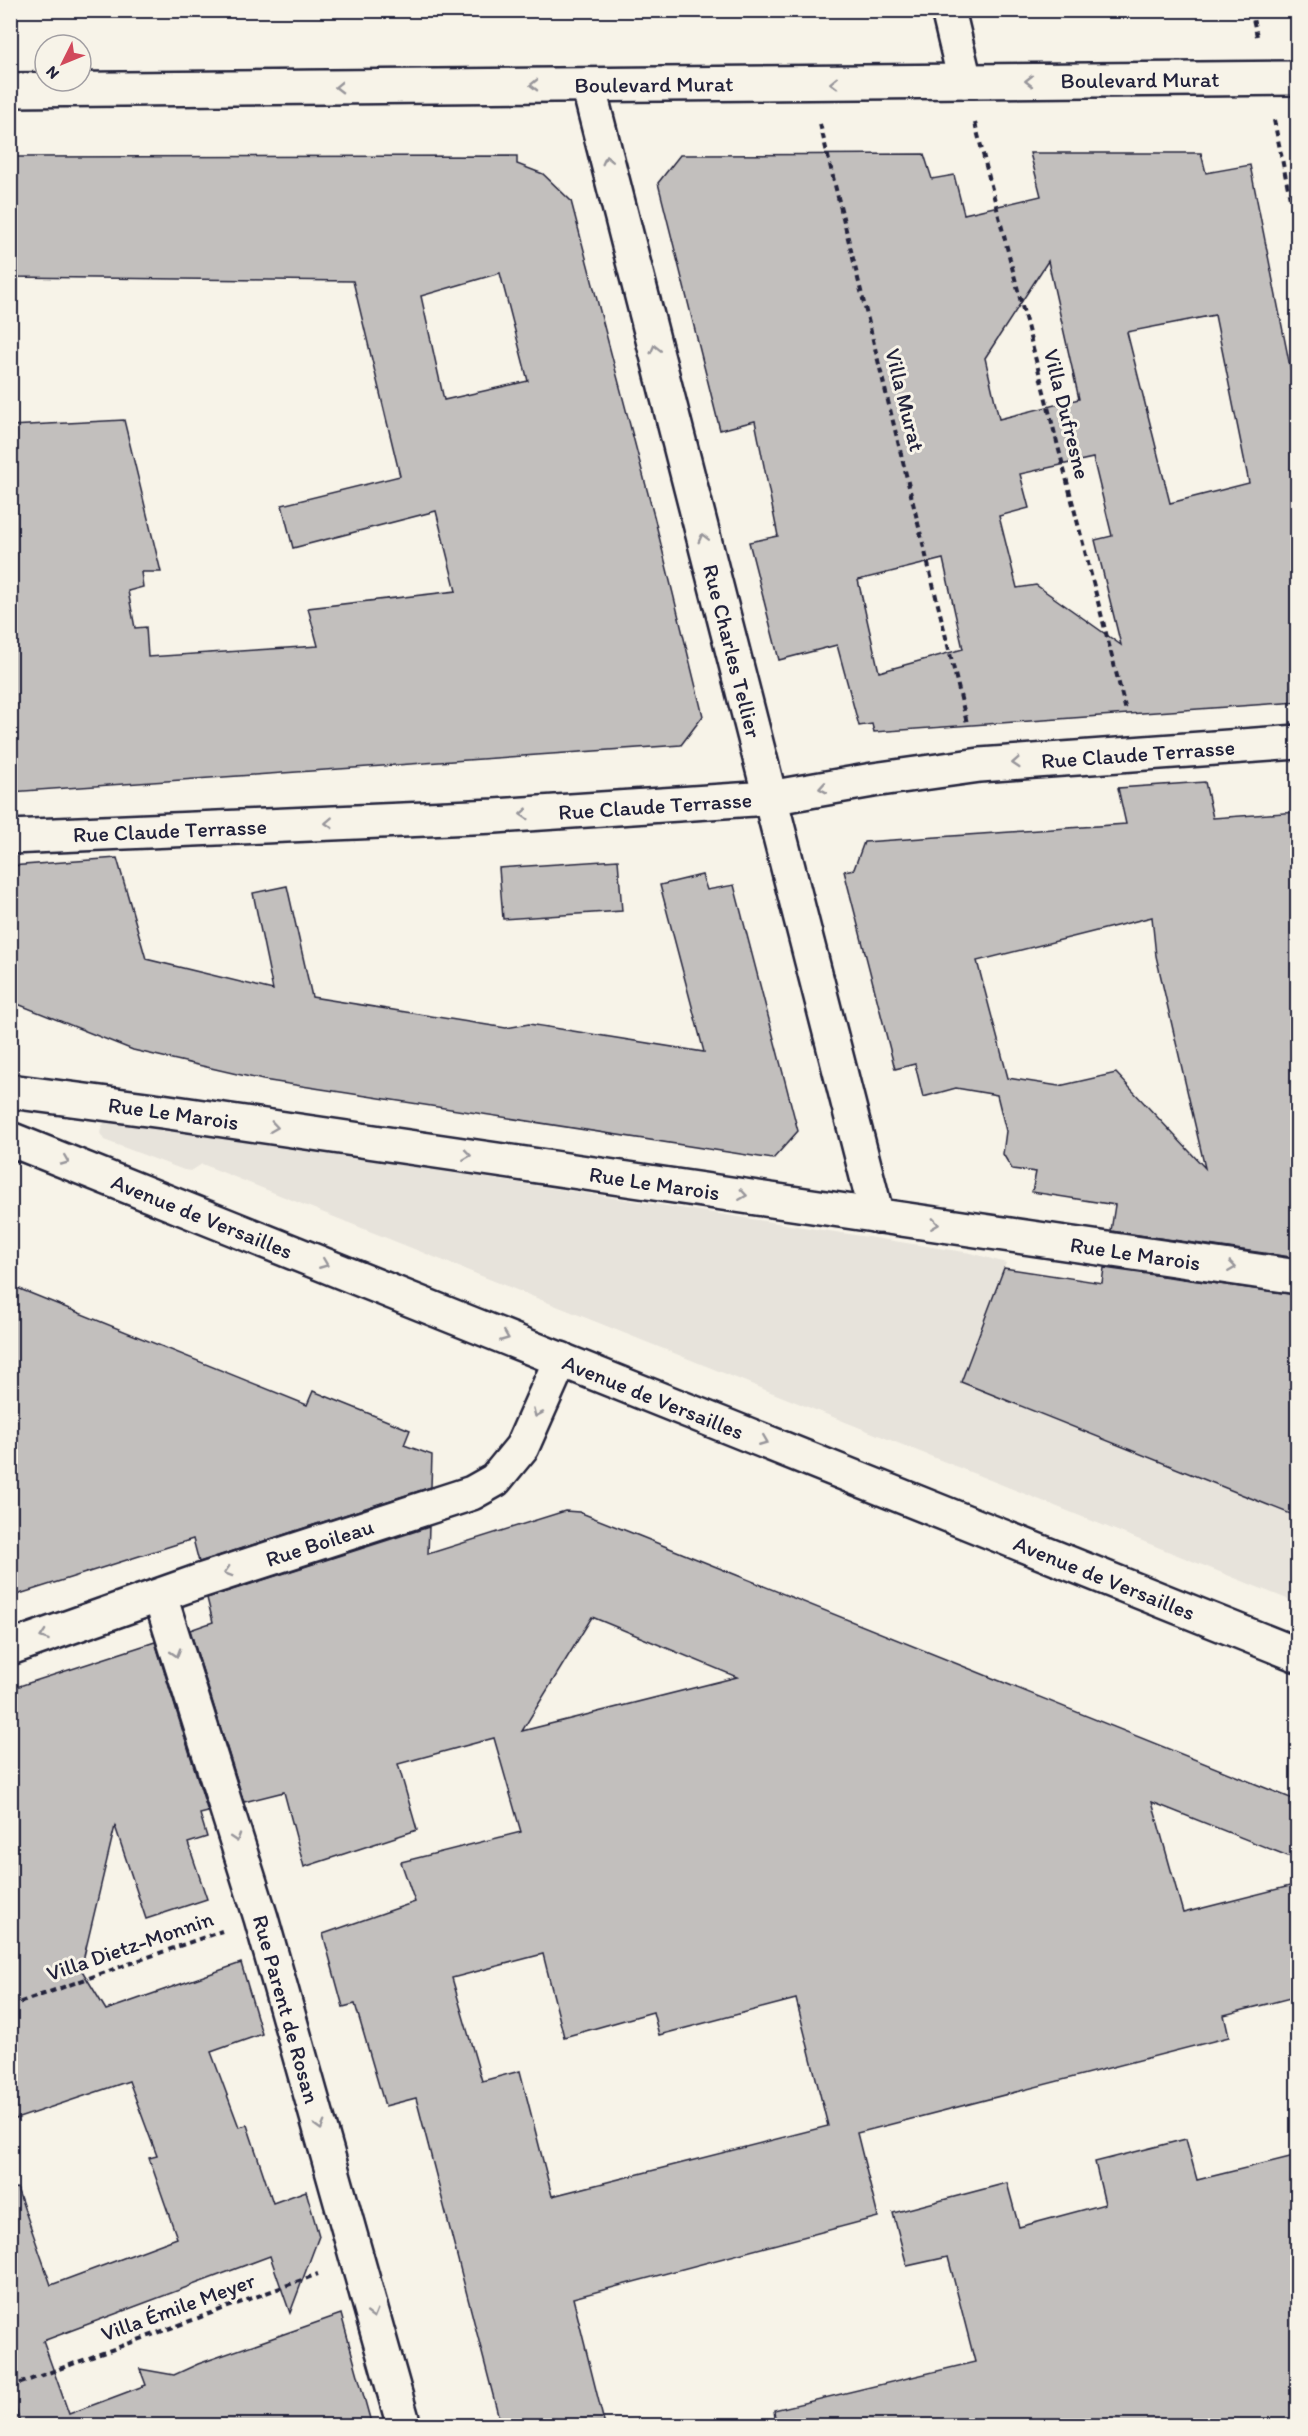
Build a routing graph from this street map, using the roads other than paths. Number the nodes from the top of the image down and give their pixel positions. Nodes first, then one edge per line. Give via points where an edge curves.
1 (948, 10) edge
2 (1298, 78) edge
3 (964, 81) junction
4 (588, 85) junction
5 (10, 90) edge
6 (1298, 742) edge
7 (769, 798) junction
8 (10, 837) edge
9 (10, 1091) edge
10 (10, 1139) edge
11 (877, 1216) junction
12 (1298, 1277) edge
13 (561, 1359) junction
14 (160, 1596) junction
15 (10, 1648) edge
16 (1298, 1655) edge
17 (404, 2426) edge

1 - 3 street
2 -> 3 street, Boulevard Murat
3 -> 4 street, Boulevard Murat
4 -> 5 street, Boulevard Murat
7 -> 4 street, Rue Charles Tellier
6 -> 7 street, Rue Claude Terrasse via 980,765
7 -> 8 street, Rue Claude Terrasse via 495,816
7 - 11 street, Rue Charles Tellier
9 -> 11 street, Rue Le Marois
10 -> 13 street, Avenue de Versailles
11 -> 12 street, Rue Le Marois
13 -> 14 street, Rue Boileau via 522,1447 495,1479 472,1494
13 -> 16 street, Avenue de Versailles
14 -> 15 street, Rue Boileau
14 -> 17 street, Rue Parent de Rosan via 261,1918

